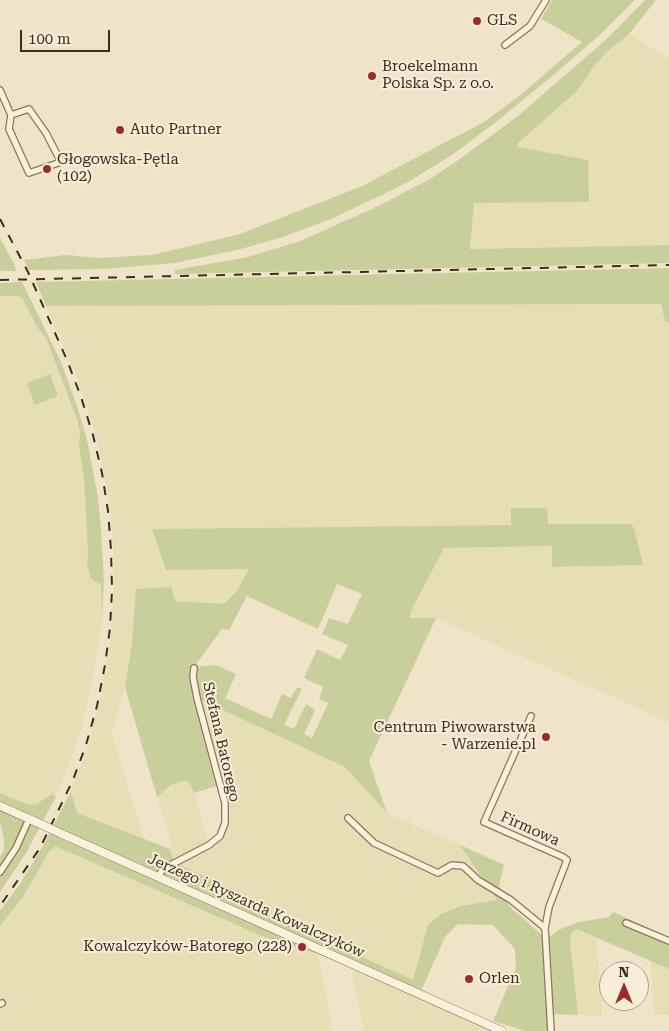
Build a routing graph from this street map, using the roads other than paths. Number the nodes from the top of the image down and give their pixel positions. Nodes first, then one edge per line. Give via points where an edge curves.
1 (546, 0) edge
2 (505, 45) dead end
3 (0, 90) edge
4 (11, 115) junction
5 (194, 668) dead end
6 (531, 716) dead end
7 (0, 806) edge
8 (348, 818) dead end
9 (32, 820) junction
10 (0, 872) edge
11 (158, 877) junction
12 (626, 922) dead end
13 (545, 928) junction
14 (669, 941) edge
15 (502, 1031) edge
16 (551, 1031) edge

1 - 2 street via 530,26
3 - 4 street
4 - 4 street via 9,129 29,173 61,162 29,109
5 - 11 street, Stefana Batorego via 197,698 225,803 225,823 220,836 209,845 162,869
6 - 13 street, Firmowa via 484,822 567,860 549,907
7 - 9 main road, Jerzego i Ryszarda Kowalczyków
8 - 13 street via 374,843 438,874 452,866 463,866
9 - 10 street
9 - 11 main road, Jerzego i Ryszarda Kowalczyków, bridge
11 - 15 main road, Jerzego i Ryszarda Kowalczyków
12 - 14 street
13 - 16 street, Firmowa

